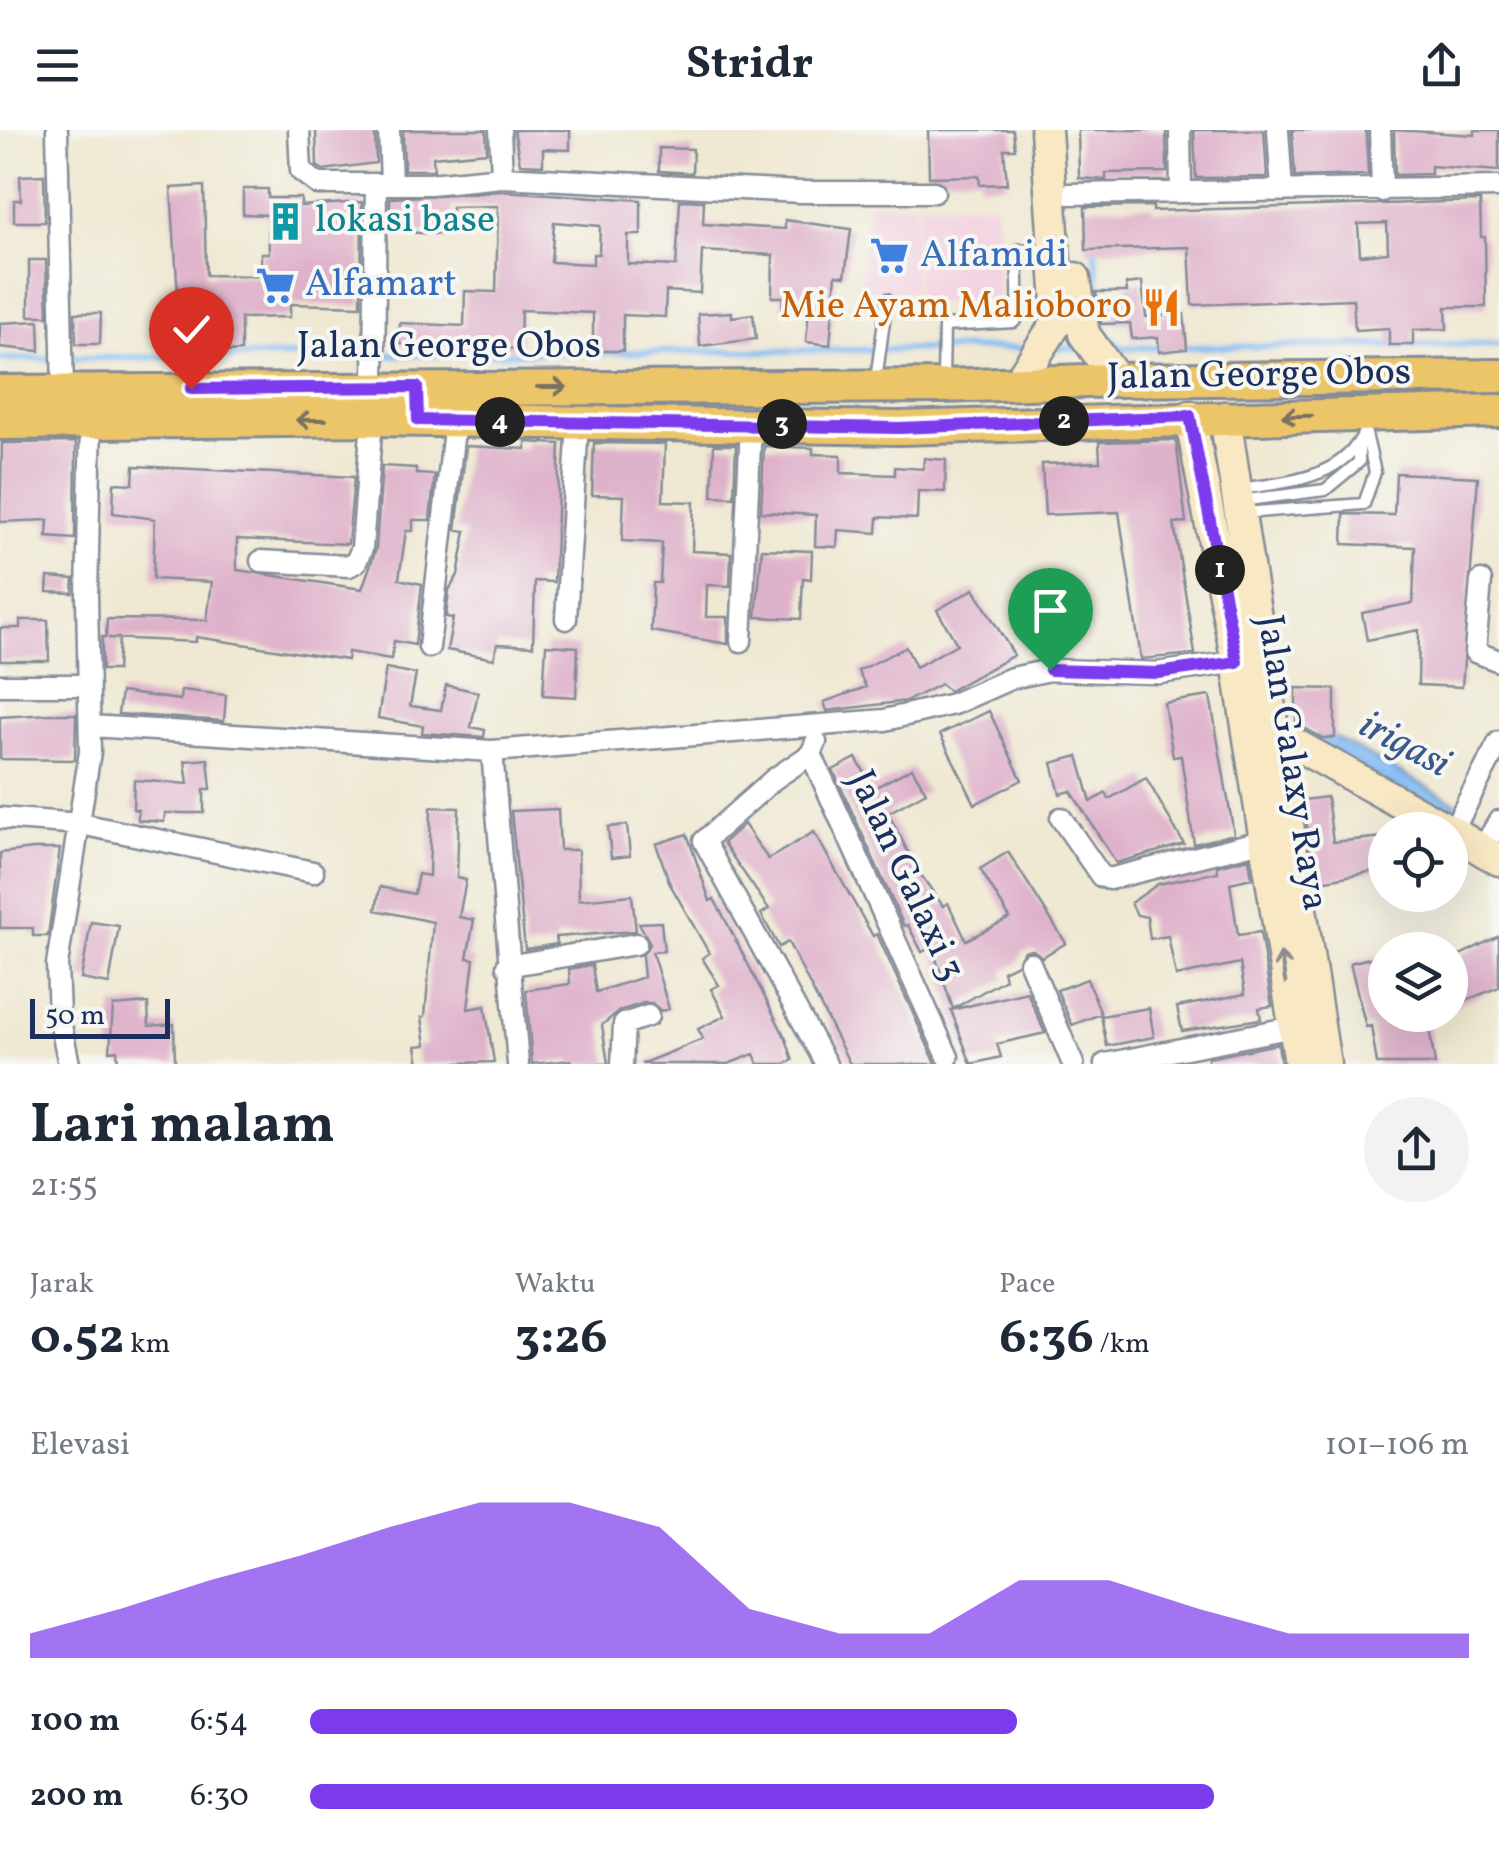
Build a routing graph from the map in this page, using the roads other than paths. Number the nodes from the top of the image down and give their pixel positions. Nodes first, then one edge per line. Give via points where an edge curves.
1 (57, 130) edge
2 (298, 130) edge
3 (389, 130) edge
4 (500, 130) edge
5 (1046, 130) edge
6 (1063, 130) edge
7 (1180, 130) edge
8 (1278, 130) edge
9 (1380, 130) edge
10 (502, 177) junction
11 (383, 183) junction
12 (1499, 187) edge
13 (1382, 190) junction
14 (1181, 191) junction
15 (1282, 191) junction
16 (934, 192) dead end
17 (1068, 194) junction
18 (1055, 248) junction
19 (887, 299) dead end
20 (1499, 376) edge
21 (1117, 380) junction
22 (1017, 384) junction
23 (875, 386) junction
24 (943, 386) junction
25 (417, 387) junction
26 (0, 392) edge
27 (63, 392) junction
28 (373, 403) junction
29 (1499, 410) edge
30 (1190, 416) junction
31 (1225, 416) junction
32 (418, 420) junction
33 (90, 421) junction
34 (455, 421) junction
35 (0, 423) edge
36 (578, 423) junction
37 (751, 423) junction
38 (1365, 429) junction
39 (1237, 502) junction
40 (261, 561) dead end
41 (1481, 582) dead end
42 (566, 620) dead end
43 (741, 641) dead end
44 (430, 647) dead end
45 (1499, 661) edge
46 (1237, 662) junction
47 (0, 685) edge
48 (88, 685) junction
49 (90, 726) junction
50 (823, 727) junction
51 (1275, 733) junction
52 (1499, 742) edge
53 (492, 751) junction
54 (811, 754) junction
55 (1425, 812) edge
56 (1463, 812) edge
57 (0, 818) edge
58 (1061, 818) dead end
59 (81, 824) junction
60 (1468, 832) edge
61 (1493, 840) edge
62 (1262, 841) junction
63 (313, 872) dead end
64 (636, 944) dead end
65 (1030, 962) dead end
66 (507, 966) junction
67 (648, 1016) dead end
68 (1293, 1028) junction
69 (1180, 1056) edge
70 (948, 1058) dead end
71 (69, 1064) edge
72 (518, 1064) edge
73 (622, 1064) edge
74 (826, 1064) edge
75 (1073, 1064) edge
76 (1105, 1064) edge
77 (1300, 1064) edge
78 (1325, 1064) edge

1 - 27 street
2 - 11 street via 300,164 312,183
3 - 11 street
4 - 10 street
5 - 18 street
6 - 17 street
7 - 14 street
8 - 15 street
9 - 13 street
10 - 11 street
10 - 16 street
11 - 28 street
12 - 13 street
13 - 15 street
14 - 15 street
14 - 17 street
17 - 21 street via 1078,312 1089,343
18 - 22 street via 1059,319
18 - 24 lane via 1017,250 1020,316 1014,322 944,326
19 - 23 lane
20 - 21 main road, Jalan George Obos
21 - 22 main road, Jalan George Obos
22 - 24 main road, Jalan George Obos
23 - 24 main road, Jalan George Obos
25 -> 23 main road, Jalan George Obos
25 - 28 main road, Jalan George Obos
25 - 32 main road
26 - 27 main road, Jalan George Obos
27 - 28 main road, Jalan George Obos
28 - 32 main road, Jalan George Obos
28 -> 33 main road, Jalan George Obos
28 - 40 street via 356,562
29 - 38 main road, Jalan George Obos
30 - 31 main road, Jalan George Obos
30 - 37 main road, Jalan George Obos via 899,428
30 - 46 street, Jalan Galaxy Raya
38 -> 31 main road, Jalan George Obos
31 - 39 street, Jalan Galaxy Raya
32 - 34 main road, Jalan George Obos
33 - 35 main road, Jalan George Obos
33 - 48 street
34 - 36 main road, Jalan George Obos
34 - 44 street
36 - 37 main road, Jalan George Obos
36 - 42 street
37 - 43 street
38 - 39 lane via 1317,477
38 - 39 lane via 1375,472 1364,504
39 - 51 street, Jalan Galaxy Raya
41 - 45 street via 1475,652
46 - 50 street, Jalan Galaxi 3 via 1158,673 1050,670 1012,678 954,704
46 - 62 street, Jalan Galaxy Raya
47 - 48 street
48 - 49 street
49 - 53 street
49 - 59 street
50 - 53 street
50 - 54 street, Jalan Galaxi 3
51 - 55 street
51 - 78 street, Jalan Galaxy Raya
52 - 56 street
53 - 66 street
54 - 70 street, Jalan Galaxi 3
54 - 74 street via 704,841
57 - 59 street
58 - 62 street via 1109,878
59 - 63 street
59 - 71 street via 57,965
60 - 61 street
68 -> 62 street, Jalan Galaxy Raya
64 - 66 street
65 - 75 street
66 - 72 street
67 - 73 street via 624,1024
68 - 69 street
68 - 77 street, Jalan Galaxy Raya
69 - 76 street

